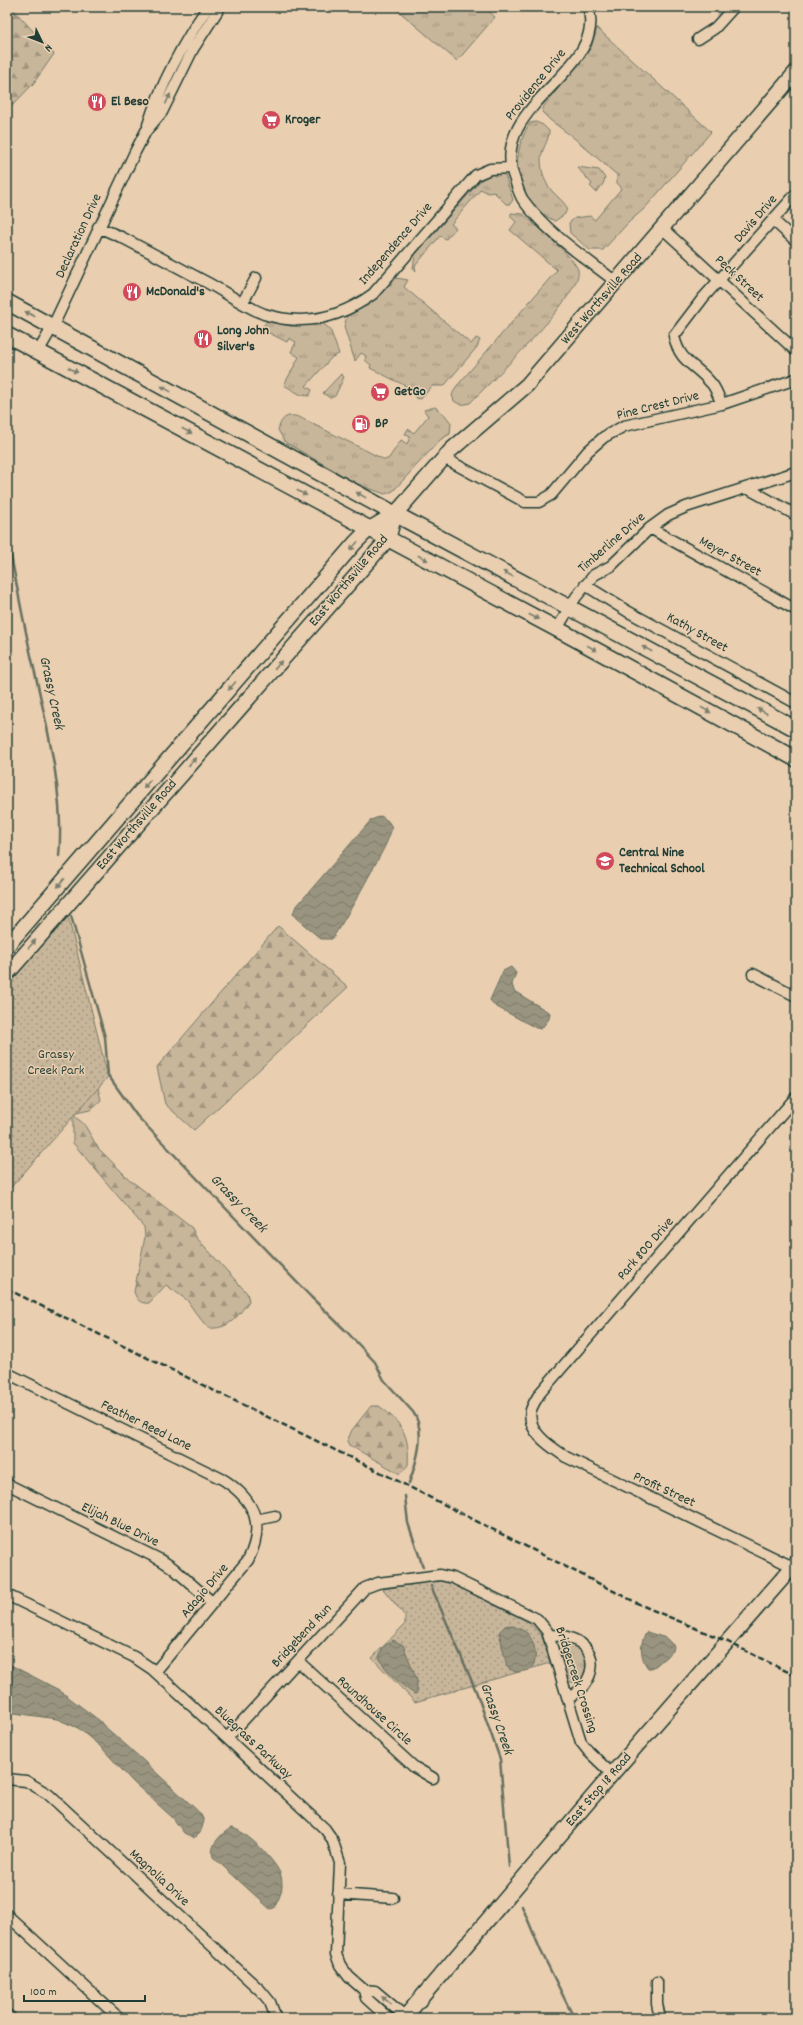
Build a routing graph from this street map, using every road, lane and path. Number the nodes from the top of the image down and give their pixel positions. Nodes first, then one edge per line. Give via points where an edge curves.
1 (208, 7) edge
2 (220, 7) edge
3 (588, 7) edge
4 (734, 7) edge
5 (698, 38) dead end
6 (796, 72) edge
7 (146, 131) junction
8 (510, 168) junction
9 (796, 194) edge
10 (774, 221) junction
11 (98, 227) junction
12 (662, 228) junction
13 (796, 241) edge
14 (256, 278) dead end
15 (720, 279) junction
16 (616, 282) junction
17 (7, 302) edge
18 (243, 302) junction
19 (53, 326) junction
20 (7, 335) edge
21 (796, 351) edge
22 (38, 352) junction
23 (796, 379) edge
24 (722, 404) junction
25 (444, 458) junction
26 (796, 472) edge
27 (747, 488) junction
28 (395, 514) junction
29 (796, 515) edge
30 (369, 528) junction
31 (650, 528) junction
32 (388, 539) junction
33 (585, 585) junction
34 (570, 608) junction
35 (796, 610) edge
36 (557, 629) junction
37 (796, 704) edge
38 (796, 729) edge
39 (796, 759) edge
40 (7, 946) edge
41 (7, 974) edge
42 (752, 974) dead end
43 (796, 996) edge
44 (796, 1097) edge
45 (7, 1373) edge
46 (533, 1425) joint
47 (7, 1484) edge
48 (275, 1516) dead end
49 (256, 1520) junction
50 (795, 1565) edge
51 (440, 1575) joint
52 (7, 1595) edge
53 (213, 1603) junction
54 (549, 1635) junction
55 (298, 1661) junction
56 (155, 1672) junction
57 (568, 1698) junction
58 (227, 1738) junction
59 (612, 1774) junction
60 (433, 1778) dead end
61 (7, 1779) edge
62 (338, 1894) junction
63 (393, 1898) dead end
64 (7, 1915) edge
65 (657, 1982) dead end
66 (364, 1990) junction
67 (7, 2015) edge
68 (405, 2017) edge
69 (10, 2018) edge
70 (119, 2018) edge
71 (276, 2018) edge
72 (388, 2018) edge
73 (660, 2018) edge

1 - 7 street, Declaration Drive via 183,48 158,99
7 -> 2 street, Declaration Drive via 162,112 193,49
3 - 8 street, Providence Drive via 591,15 589,36 582,51 518,126 511,148
4 - 5 street via 715,28
6 - 12 main road, West Worthsville Road
7 - 11 street, Declaration Drive
8 - 16 street, Providence Drive via 522,199 543,222
8 - 18 street, Independence Drive via 490,169 476,175 385,283 357,306 335,316 299,320 264,314
9 - 10 street, Davis Drive
10 - 13 street
10 - 15 street, Davis Drive
11 - 18 street, Independence Drive
11 - 19 street, Declaration Drive
12 - 15 street, Peck Street
12 - 16 main road, West Worthsville Road
14 - 18 street
15 - 21 street, Peck Street
15 - 24 street, Davis Drive via 674,336 677,350 711,382
16 - 25 main road, West Worthsville Road via 527,385 467,435
19 -> 17 main road
19 - 22 street, Declaration Drive
28 -> 19 main road
20 - 22 main road
22 -> 30 main road
23 - 24 street, Pine Crest Drive
24 - 25 street, Pine Crest Drive via 624,426 604,437 588,451 551,495 539,502 525,502
25 - 28 main road, West Worthsville Road
26 - 27 street, Timberline Drive
27 - 29 street
27 - 31 street, Timberline Drive via 686,507 668,515
28 - 30 main road, East Worthsville Road
28 - 32 main road, East Worthsville Road
34 -> 28 main road
30 - 32 main road
30 -> 40 main road, East Worthsville Road
31 - 33 street, Timberline Drive via 616,562 594,575
31 - 35 street, Meyer Street
32 -> 36 main road
41 -> 32 main road, East Worthsville Road
33 - 34 street, Timberline Drive
33 - 37 street, Kathy Street
34 - 36 street, Timberline Drive
38 -> 34 main road
36 -> 39 main road
42 - 43 street
44 - 46 street, Park 800 Drive via 540,1393 531,1410
45 - 49 street, Feather Reed Lane via 224,1480 244,1495
46 - 50 street, Profit Street via 543,1442 566,1457
47 - 53 street, Elijah Blue Drive via 161,1560
48 - 49 street
49 - 53 street, Adagio Drive via 258,1534 248,1560
50 - 59 main road, East Stop 18 Road
51 - 54 street, Bridgecreek Crossing via 453,1578 537,1619
51 - 55 street, Bridgebend Run via 378,1583 365,1588
52 - 56 street, Bluegrass Parkway via 134,1657
53 - 56 street, Adagio Drive
54 - 57 street, Bridgecreek Crossing
54 - 57 street via 571,1638 583,1646 591,1659 590,1678 582,1690
55 - 58 street, Bridgebend Run
55 - 60 street, Roundhouse Circle via 414,1767
56 - 58 street, Bluegrass Parkway
57 - 59 street, Bridgecreek Crossing via 584,1747
58 - 62 street, Bluegrass Parkway via 329,1834 340,1863
59 - 68 main road, East Stop 18 Road
61 - 71 street, Magnolia Drive via 26,1781 48,1794 261,1991 270,2002
62 - 63 street
62 - 66 street, Bluegrass Parkway via 336,1954 349,1977
64 - 70 street
65 - 73 street
68 -> 66 street, Bluegrass Parkway via 374,1991
66 - 72 street, Bluegrass Parkway via 366,1998
67 - 69 street

